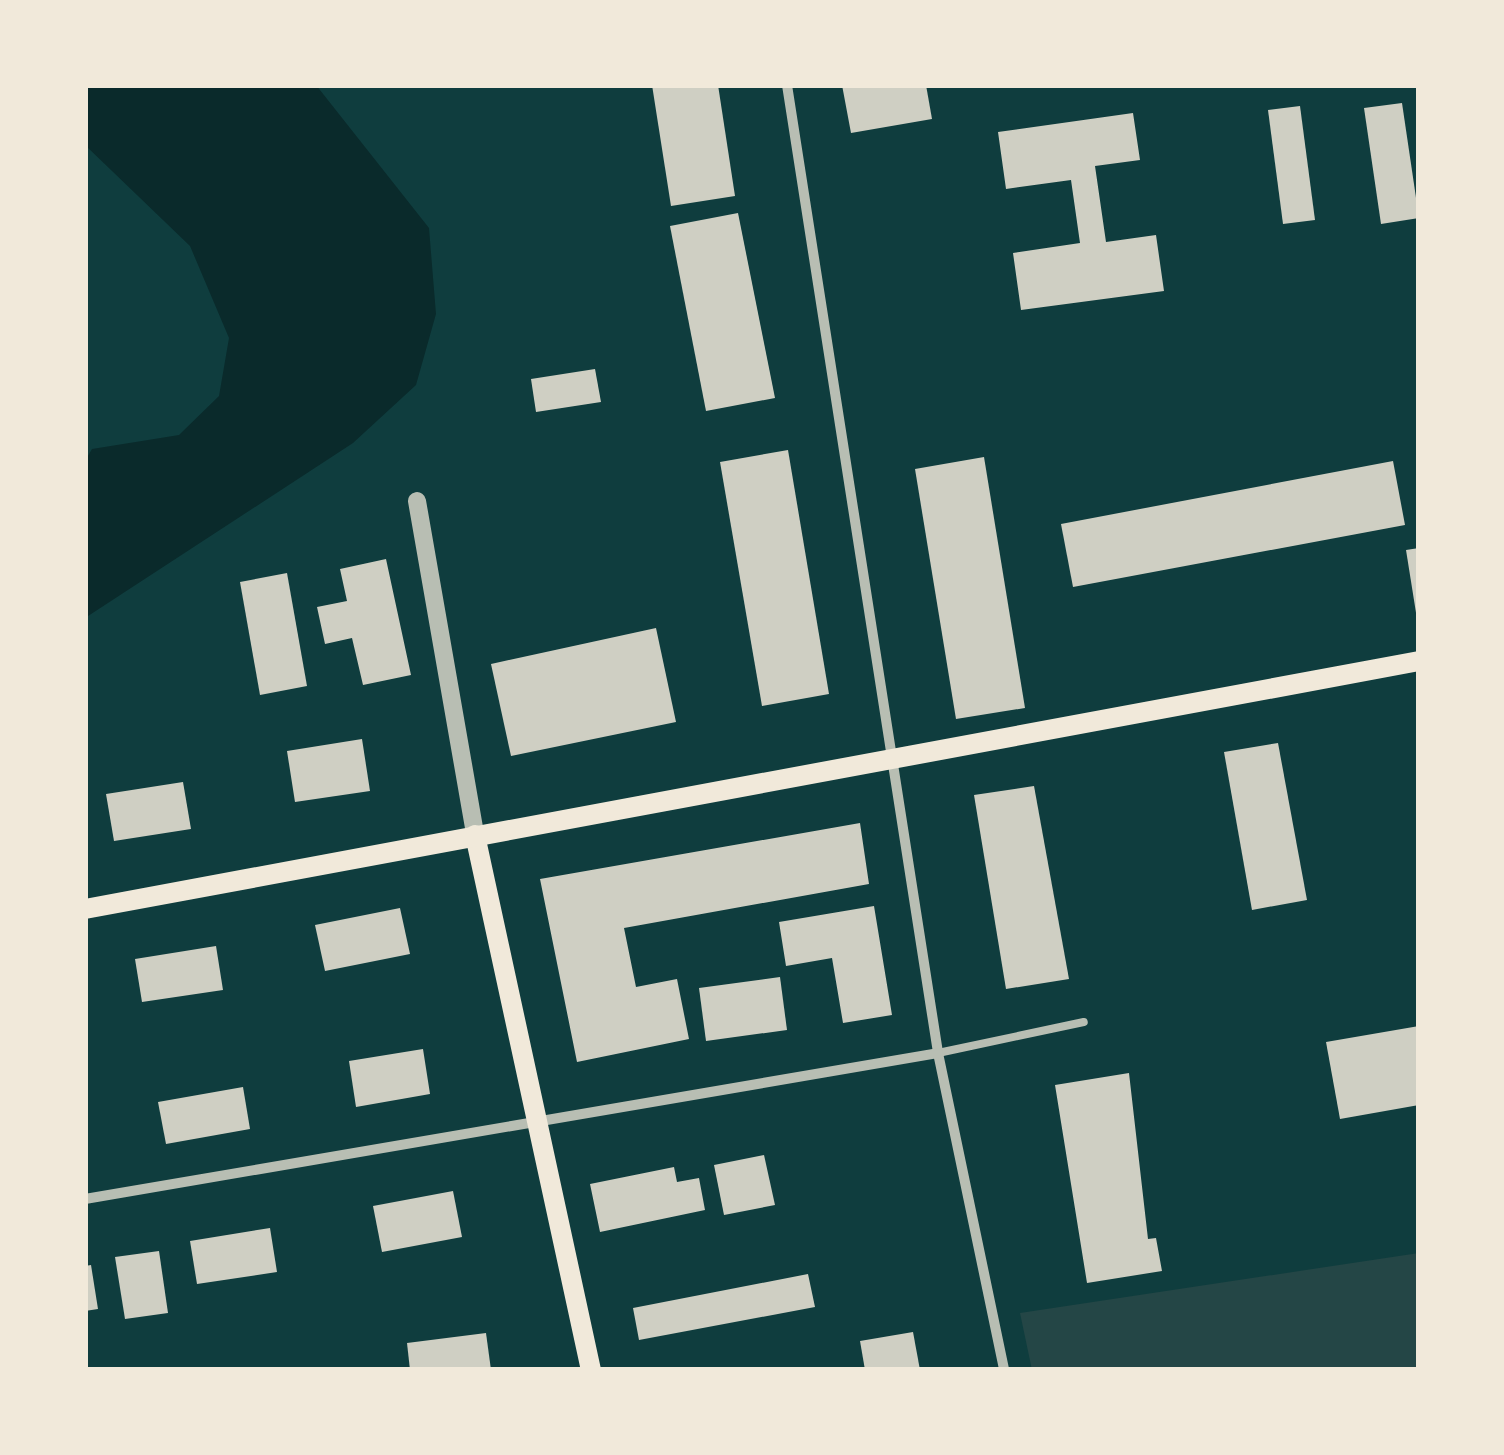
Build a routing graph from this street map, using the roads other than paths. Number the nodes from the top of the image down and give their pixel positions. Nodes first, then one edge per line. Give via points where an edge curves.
1 (787, 85) edge
2 (416, 501) dead end
3 (1419, 660) edge
4 (893, 762) junction
5 (476, 835) junction
6 (85, 909) edge
7 (1084, 1022) dead end
8 (938, 1053) junction
9 (533, 1115) junction
10 (85, 1199) edge
11 (592, 1370) edge
12 (1004, 1370) edge

1 - 4 street
2 - 5 street
3 - 4 main road
4 - 5 main road
4 - 8 street
5 - 6 main road
5 - 9 main road
7 - 8 lane
8 - 9 street
8 - 12 street
9 - 10 street
9 - 11 main road

